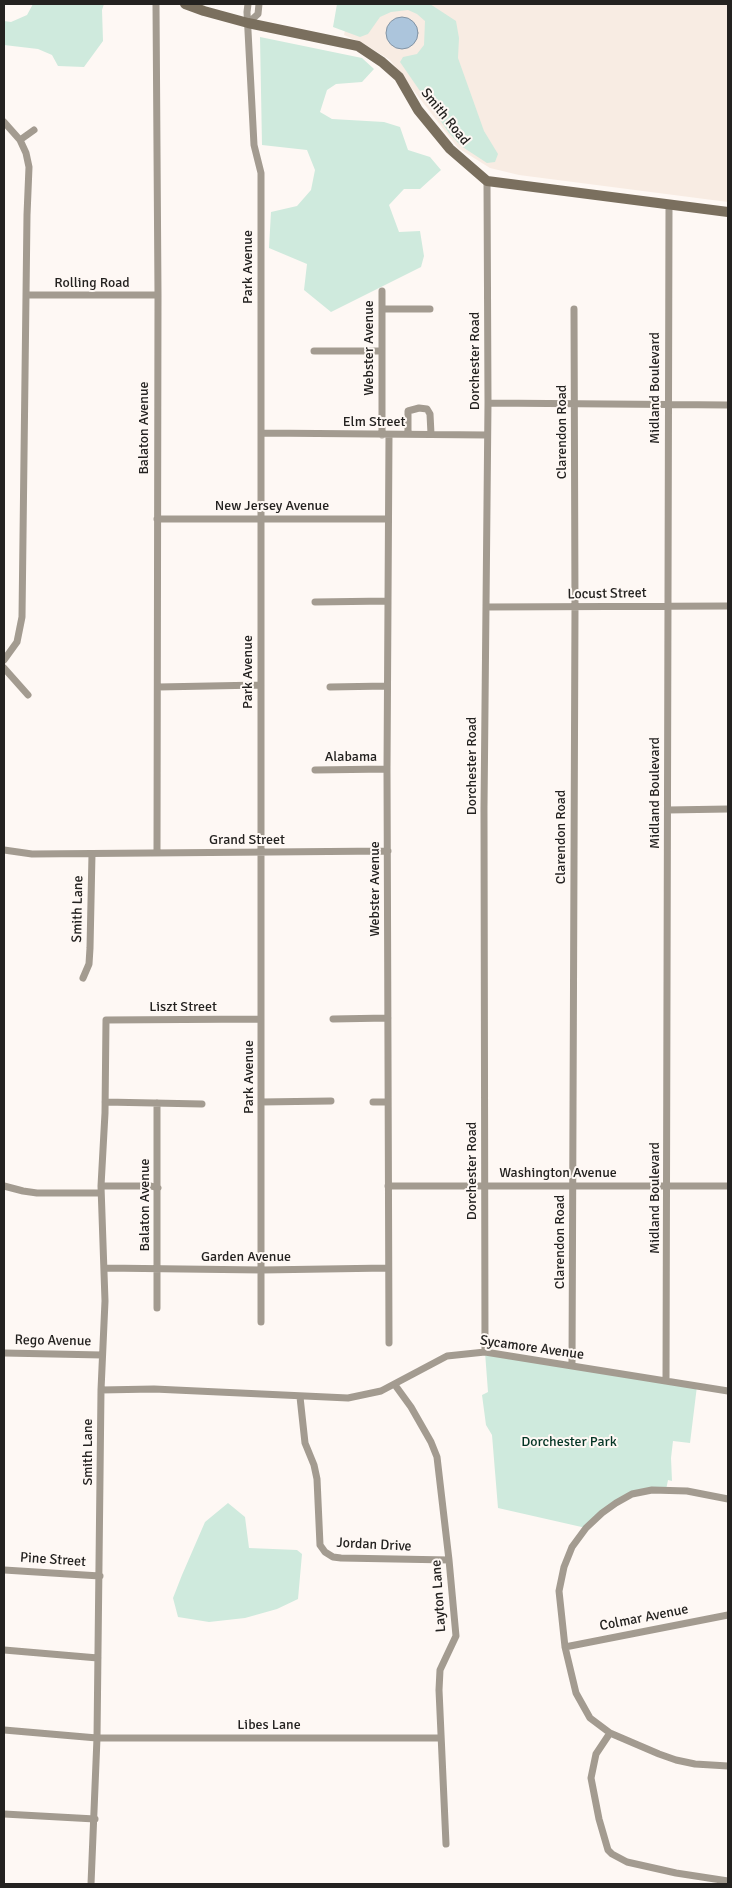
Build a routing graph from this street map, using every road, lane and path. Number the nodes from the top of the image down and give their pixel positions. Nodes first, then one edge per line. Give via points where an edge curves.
1 (156, 4) edge
2 (185, 4) edge
3 (248, 4) edge
4 (259, 4) edge
5 (248, 23) junction
6 (4, 122) edge
7 (34, 130) dead end
8 (20, 140) junction
9 (487, 181) junction
10 (669, 206) junction
11 (728, 212) edge
12 (382, 291) dead end
13 (27, 295) junction
14 (158, 295) junction
15 (382, 309) junction
16 (430, 309) dead end
17 (574, 309) dead end
18 (314, 351) dead end
19 (382, 351) junction
20 (488, 403) junction
21 (575, 405) junction
22 (668, 405) junction
23 (728, 405) edge
24 (261, 434) junction
25 (385, 434) junction
26 (408, 434) junction
27 (431, 434) junction
28 (487, 434) junction
29 (156, 519) junction
30 (262, 519) junction
31 (388, 519) junction
32 (315, 602) dead end
33 (388, 602) junction
34 (668, 606) junction
35 (728, 606) edge
36 (486, 607) junction
37 (575, 607) junction
38 (4, 660) edge
39 (4, 668) edge
40 (261, 686) junction
41 (388, 686) junction
42 (158, 687) junction
43 (330, 687) dead end
44 (28, 694) dead end
45 (387, 769) junction
46 (315, 770) dead end
47 (728, 809) edge
48 (668, 810) junction
49 (4, 850) edge
50 (388, 851) junction
51 (157, 853) junction
52 (260, 853) junction
53 (92, 854) junction
54 (84, 978) dead end
55 (388, 1018) junction
56 (261, 1019) junction
57 (333, 1019) dead end
58 (106, 1020) joint
59 (331, 1101) dead end
60 (105, 1102) junction
61 (261, 1102) junction
62 (373, 1102) dead end
63 (388, 1102) junction
64 (157, 1103) junction
65 (202, 1104) dead end
66 (4, 1186) edge
67 (388, 1186) junction
68 (484, 1186) junction
69 (572, 1186) junction
70 (667, 1186) junction
71 (728, 1186) edge
72 (158, 1188) junction
73 (101, 1189) junction
74 (104, 1268) junction
75 (388, 1268) junction
76 (157, 1269) junction
77 (262, 1270) junction
78 (157, 1308) dead end
79 (261, 1322) dead end
80 (389, 1343) dead end
81 (485, 1352) junction
82 (4, 1353) edge
83 (102, 1355) junction
84 (572, 1366) junction
85 (666, 1381) junction
86 (395, 1385) junction
87 (101, 1390) junction
88 (728, 1391) edge
89 (300, 1397) junction
90 (728, 1499) edge
91 (449, 1560) junction
92 (4, 1570) edge
93 (100, 1576) junction
94 (728, 1615) edge
95 (565, 1647) junction
96 (4, 1650) edge
97 (98, 1658) junction
98 (4, 1730) edge
99 (610, 1733) junction
100 (97, 1738) junction
101 (440, 1738) junction
102 (728, 1766) edge
103 (4, 1814) edge
104 (95, 1820) junction
105 (446, 1844) dead end
106 (728, 1882) edge
107 (91, 1884) edge

1 - 14 street, Balaton Avenue
2 - 5 street, Smith Road
3 - 5 street, Park Avenue
4 - 5 street via 258,14
5 - 9 street, Smith Road via 358,46 399,77 418,110 450,148
5 - 24 street, Park Avenue via 254,145 261,173
6 - 8 street
7 - 8 street
8 - 13 street via 29,167
9 - 10 street
9 - 20 street, Dorchester Road
10 - 11 street
10 - 22 street, Midland Boulevard
12 - 15 street, Webster Avenue
13 - 14 street, Rolling Road
13 - 38 street via 22,617 17,642
14 - 29 street, Balaton Avenue
15 - 16 street
15 - 19 street, Webster Avenue
17 - 21 street, Clarendon Road
18 - 19 street
19 - 25 street, Webster Avenue
20 - 21 street
20 - 28 street, Dorchester Road
21 - 22 street
21 - 37 street, Clarendon Road
22 - 23 street
22 - 34 street, Midland Boulevard
24 - 25 street, Elm Street
24 - 30 street, Park Avenue
25 - 26 street, Elm Street
25 - 31 street, Webster Avenue
26 - 27 street, Elm Street
26 - 27 street via 408,411 418,408 427,409 430,414
27 - 28 street, Elm Street
28 - 36 street, Dorchester Road
29 - 30 street, New Jersey Avenue
29 - 42 street, Balaton Avenue
30 - 31 street, New Jersey Avenue
30 - 40 street, Park Avenue
31 - 33 street, Webster Avenue
32 - 33 street
33 - 41 street, Webster Avenue
34 - 35 street, Locust Street
34 - 37 street, Locust Street
34 - 48 street, Midland Boulevard
36 - 37 street, Locust Street
36 - 68 street, Dorchester Road
37 - 69 street, Clarendon Road
39 - 44 street
40 - 42 street
40 - 52 street, Park Avenue
41 - 43 street
41 - 45 street, Webster Avenue
42 - 51 street, Balaton Avenue
45 - 46 street, Alabama
45 - 50 street, Webster Avenue
47 - 48 street
48 - 70 street, Midland Boulevard
49 - 53 street via 22,854
50 - 52 street, Grand Street
50 - 55 street, Webster Avenue
51 - 52 street, Grand Street
51 - 53 street, Grand Street
52 - 56 street, Park Avenue
53 - 54 street, Smith Lane via 89,964
55 - 57 street
55 - 63 street, Webster Avenue
56 - 58 street, Liszt Street
56 - 61 street, Park Avenue
58 - 60 street, Smith Lane
59 - 61 street
60 - 64 street
60 - 73 street, Smith Lane
61 - 77 street, Park Avenue
62 - 63 street
63 - 67 street, Webster Avenue
64 - 65 street
64 - 72 street, Balaton Avenue
66 - 73 street via 37,1193
67 - 68 street, Washington Avenue
67 - 75 street, Webster Avenue
68 - 69 street, Washington Avenue
68 - 81 street, Dorchester Road
69 - 70 street, Washington Avenue
69 - 84 street, Clarendon Road
70 - 71 street, Washington Avenue
70 - 85 street, Midland Boulevard
72 - 73 street
72 - 76 street, Balaton Avenue
73 - 74 street, Smith Lane
74 - 76 street, Garden Avenue
74 - 83 street, Smith Lane
75 - 77 street, Garden Avenue
75 - 80 street, Webster Avenue
76 - 77 street, Garden Avenue
76 - 78 street, Balaton Avenue
77 - 79 street, Park Avenue
81 - 84 street, Sycamore Avenue
81 - 86 street, Sycamore Avenue via 446,1356
82 - 83 street, Rego Avenue
83 - 87 street, Smith Lane
84 - 85 street, Sycamore Avenue
85 - 88 street, Sycamore Avenue
86 - 89 street, Sycamore Avenue via 348,1398
86 - 91 street, Layton Lane via 432,1442 438,1457
87 - 89 street, Sycamore Avenue via 154,1389
87 - 93 street, Smith Lane
89 - 91 street, Jordan Drive via 305,1443 317,1479 320,1545 328,1555 360,1559
90 - 95 street via 687,1491 652,1490 632,1494 602,1513 579,1537 564,1567 559,1591
91 - 101 street, Layton Lane via 456,1636 440,1670
92 - 93 street, Pine Street
93 - 97 street, Smith Lane
94 - 95 street, Colmar Avenue
95 - 99 street via 579,1701 590,1718
96 - 97 street
97 - 100 street, Smith Lane
98 - 100 street, Libes Lane
99 - 102 street via 676,1760
99 - 106 street via 596,1754 591,1778 608,1850 627,1862
100 - 101 street, Libes Lane
100 - 104 street, Smith Lane
101 - 105 street, Layton Lane
103 - 104 street
104 - 107 street, Smith Lane

